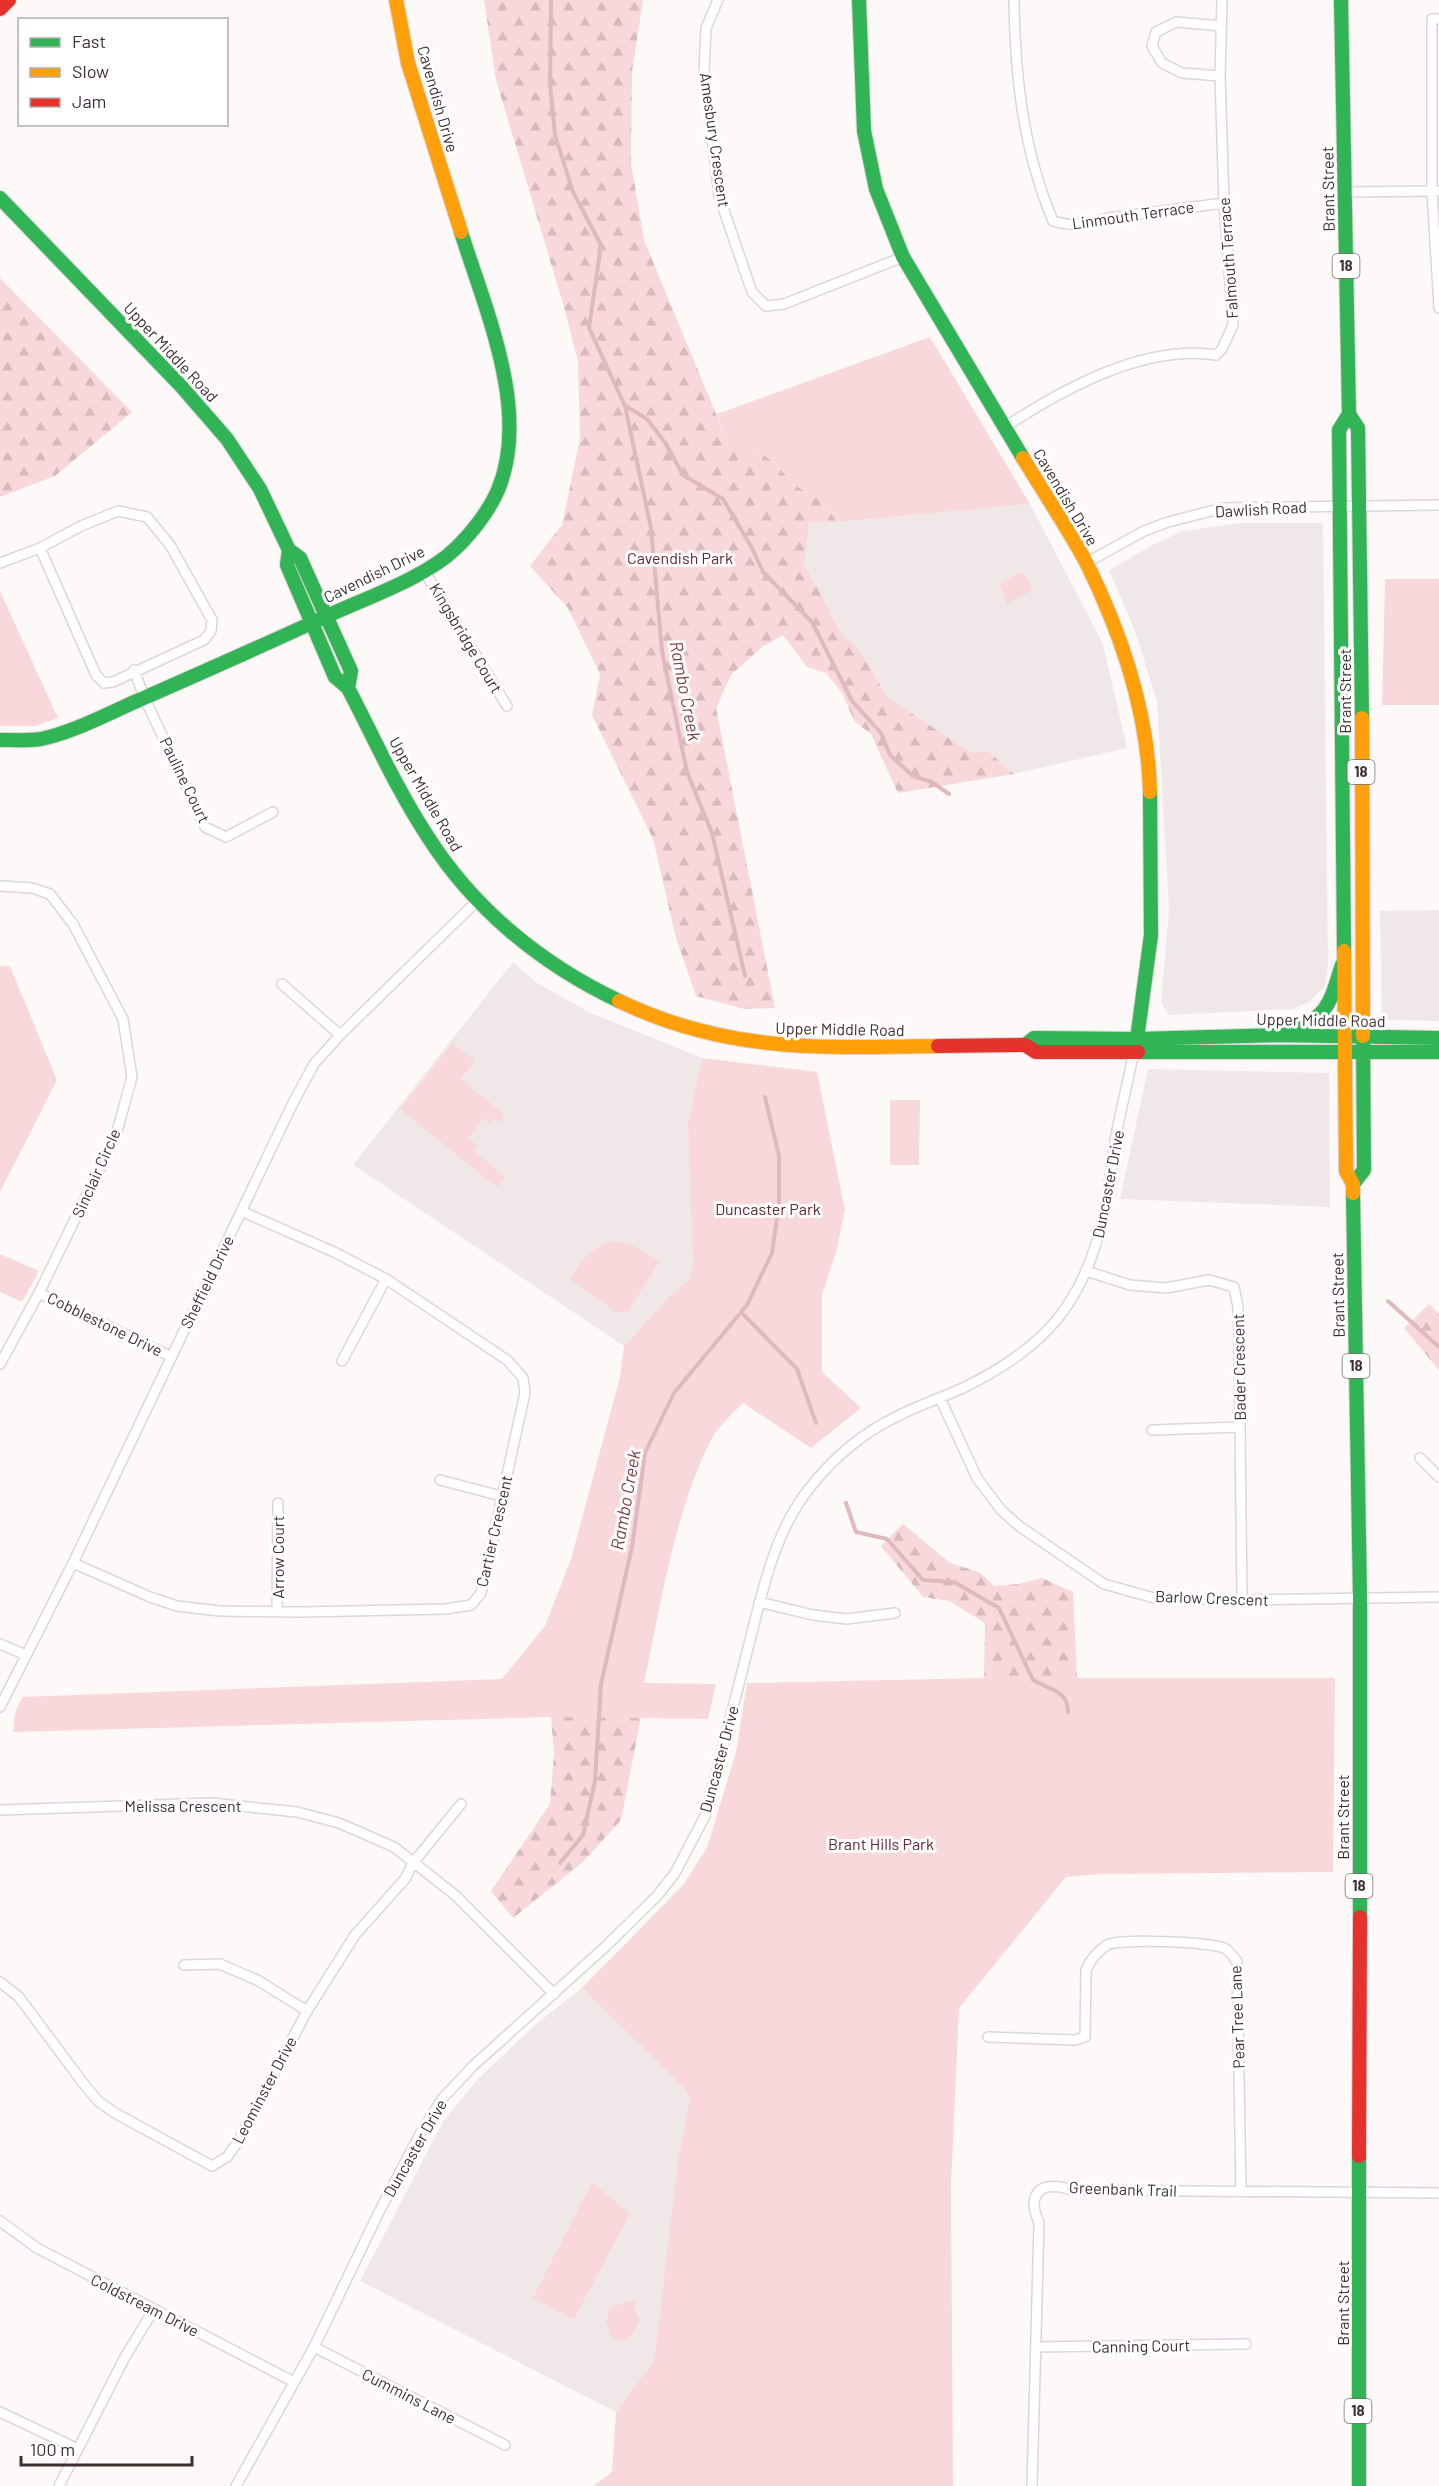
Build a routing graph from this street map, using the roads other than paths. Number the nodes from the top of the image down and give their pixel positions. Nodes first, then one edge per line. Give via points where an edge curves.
1 (9, 0) edge
2 (396, 0) edge
3 (718, 0) edge
4 (859, 0) edge
5 (1014, 0) edge
6 (1222, 0) edge
7 (1341, 0) edge
8 (0, 9) edge
9 (1439, 19) edge
10 (1221, 26) junction
11 (1435, 73) edge
12 (1220, 76) junction
13 (1435, 133) edge
14 (1435, 191) edge
15 (1345, 192) junction
16 (0, 198) edge
17 (1224, 203) junction
18 (903, 257) junction
19 (1439, 308) edge
20 (1349, 414) junction
21 (1005, 427) junction
22 (1339, 505) junction
23 (1439, 505) edge
24 (1359, 506) junction
25 (40, 548) junction
26 (290, 550) junction
27 (0, 563) edge
28 (1086, 563) junction
29 (424, 571) junction
30 (326, 615) junction
31 (311, 623) junction
32 (135, 670) junction
33 (348, 688) junction
34 (145, 699) junction
35 (507, 706) dead end
36 (0, 740) edge
37 (273, 812) dead end
38 (0, 886) edge
39 (477, 901) junction
40 (1345, 957) junction
41 (282, 984) dead end
42 (340, 1035) junction
43 (1279, 1035) junction
44 (1344, 1036) junction
45 (1363, 1036) junction
46 (1439, 1038) edge
47 (1136, 1045) junction
48 (1439, 1052) edge
49 (1345, 1053) junction
50 (1363, 1053) junction
51 (1353, 1184) junction
52 (241, 1211) junction
53 (1086, 1271) junction
54 (386, 1279) junction
55 (39, 1293) junction
56 (171, 1356) junction
57 (342, 1362) dead end
58 (0, 1365) edge
59 (940, 1398) junction
60 (1240, 1427) junction
61 (1152, 1430) dead end
62 (1420, 1458) dead end
63 (1439, 1477) edge
64 (440, 1480) dead end
65 (501, 1496) junction
66 (278, 1503) dead end
67 (73, 1563) junction
68 (1439, 1597) edge
69 (1360, 1598) junction
70 (1242, 1600) junction
71 (759, 1602) junction
72 (277, 1610) junction
73 (895, 1612) dead end
74 (0, 1644) edge
75 (26, 1655) junction
76 (0, 1707) edge
77 (461, 1804) dead end
78 (0, 1810) edge
79 (413, 1863) junction
80 (184, 1965) dead end
81 (0, 1982) edge
82 (554, 1994) junction
83 (307, 2011) junction
84 (988, 2037) dead end
85 (1241, 2192) junction
86 (1360, 2193) junction
87 (1439, 2193) edge
88 (0, 2221) edge
89 (153, 2311) junction
90 (1246, 2344) dead end
91 (314, 2347) junction
92 (1036, 2347) junction
93 (294, 2382) junction
94 (0, 2412) edge
95 (505, 2445) dead end
96 (78, 2449) junction
97 (59, 2486) edge
98 (236, 2486) edge
99 (1032, 2486) edge
100 (1359, 2486) edge

1 - 8 main road
2 - 29 main road, Cavendish Drive via 408,63 494,339 510,425 504,471 487,510 455,549
3 - 18 street, Amesbury Crescent via 706,28 707,106 719,196 752,292 766,306 784,304
4 - 18 main road, Cavendish Drive via 864,131 876,189
5 - 17 street, Linmouth Terrace via 1021,107 1032,160 1053,221 1070,226 1090,224 1135,213
6 - 10 street, Falmouth Terrace
7 - 15 main road, Brant Street / 18
9 - 11 street via 1432,19
10 - 12 street, Falmouth Terrace
10 - 12 street via 1176,22 1156,32 1152,46 1162,63 1182,73
11 - 13 street
12 - 17 street, Falmouth Terrace
13 - 14 street
14 - 15 street
14 - 19 street
15 - 20 main road, Brant Street / 18
16 - 26 main road, Upper Middle Road via 227,439 260,489
17 - 21 street, Falmouth Terrace via 1233,325 1222,349 1216,355 1184,352 1112,371 1036,407
18 - 21 main road, Cavendish Drive
20 - 22 main road, Brant Street / 18 via 1339,430
20 - 24 main road, Brant Street / 18 via 1358,428
21 - 28 main road, Cavendish Drive
22 - 24 street, Dawlish Road
22 - 28 street, Dawlish Road via 1223,508 1195,513 1144,531
22 - 40 main road, Brant Street / 18
23 - 24 street, Dawlish Road
24 - 45 main road, Brant Street / 18
25 - 27 street
25 - 32 street via 96,675 104,683 113,682
25 - 32 street via 118,511 147,517 170,545 212,620 211,632 204,640
26 - 30 main road, Upper Middle Road via 300,558
26 - 31 main road, Upper Middle Road via 287,565
28 - 47 main road, Cavendish Drive via 1121,642 1149,759 1150,934
29 - 30 main road, Cavendish Drive
29 - 35 street, Kingsbridge Court
30 - 31 main road, Cavendish Drive
30 - 33 main road, Upper Middle Road via 351,671
31 - 33 main road, Upper Middle Road via 335,677
31 - 34 main road, Cavendish Drive
32 - 34 street
33 - 39 main road, Upper Middle Road via 415,815 442,859
34 - 36 main road, Cavendish Drive via 40,739
34 - 37 street, Pauline Court via 205,827 226,837
38 - 55 street, Sinclair Circle via 32,888 50,894 73,924 123,1019 132,1077 116,1135
39 - 42 street, Sheffield Drive
39 - 47 main road, Upper Middle Road via 513,935 601,993 651,1015 742,1041 821,1049 1025,1045 1034,1038
40 - 43 main road via 1328,1009 1306,1026
40 - 44 main road, Brant Street / 18
41 - 42 street
42 - 52 street, Sheffield Drive via 315,1064
43 - 44 main road, Upper Middle Road
43 - 47 main road, Upper Middle Road
44 - 45 main road, Upper Middle Road
44 - 49 main road, Brant Street / 18
45 - 46 main road, Upper Middle Road
45 - 50 main road, Brant Street / 18
47 - 49 main road, Upper Middle Road
47 - 53 street, Duncaster Drive via 1104,1212
48 - 50 main road, Upper Middle Road
49 - 50 main road, Upper Middle Road
49 - 51 main road, Brant Street / 18 via 1346,1171
50 - 51 main road, Brant Street / 18 via 1364,1170
51 - 69 main road, Brant Street / 18
52 - 54 street, Cartier Crescent
52 - 56 street, Sheffield Drive
53 - 59 street, Duncaster Drive via 1063,1313 1026,1352 997,1371
53 - 60 street, Bader Crescent via 1130,1285 1166,1288 1209,1280 1234,1287 1238,1307
54 - 57 street
54 - 65 street, Cartier Crescent via 507,1360 524,1378 525,1393
55 - 56 street, Cobblestone Drive
55 - 58 street, Sinclair Circle
56 - 67 street, Sheffield Drive
59 - 70 street, Barlow Crescent via 977,1478 1000,1510 1104,1584 1154,1598
59 - 71 street, Duncaster Drive via 866,1434 839,1455 807,1491 789,1521
60 - 61 street
60 - 70 street, Bader Crescent
62 - 63 street
64 - 65 street
65 - 72 street, Cartier Crescent via 481,1593 471,1605 446,1609
66 - 72 street, Arrow Court
67 - 72 street, Cartier Crescent via 177,1606 220,1611
67 - 75 street, Sheffield Drive
68 - 69 street, Barlow Crescent
69 - 70 street, Barlow Crescent
69 - 86 main road, Brant Street / 18
71 - 73 street via 846,1619
71 - 82 street, Duncaster Drive via 705,1816 688,1851 657,1896
74 - 75 street
75 - 76 street, Sheffield Drive
77 - 79 street, Leominster Drive
78 - 79 street, Melissa Crescent via 212,1803 256,1806 339,1823 394,1847
79 - 82 street, Melissa Crescent via 455,1895
79 - 83 street, Leominster Drive via 405,1879 355,1935
80 - 83 street via 220,1964 259,1981
81 - 83 street, Leominster Drive via 19,1997 98,2101 212,2166 227,2157 239,2140
82 - 91 street, Duncaster Drive via 442,2098 379,2212
84 - 85 street, Pear Tree Lane via 1085,2037 1086,1970 1089,1961 1108,1944 1151,1941 1226,1948 1237,1961
85 - 86 street, Greenbank Trail
85 - 92 street, Greenbank Trail via 1072,2190 1047,2186 1034,2204 1039,2223
86 - 87 street, Greenbank Trail
86 - 100 main road, Brant Street / 18
88 - 89 street, Coldstream Drive via 37,2248
89 - 93 street, Coldstream Drive
89 - 96 street
90 - 92 street, Canning Court
91 - 93 street, Duncaster Drive
91 - 95 street, Cummins Lane
92 - 99 street, Greenbank Trail
93 - 98 street, Duncaster Drive
94 - 96 street
96 - 97 street

